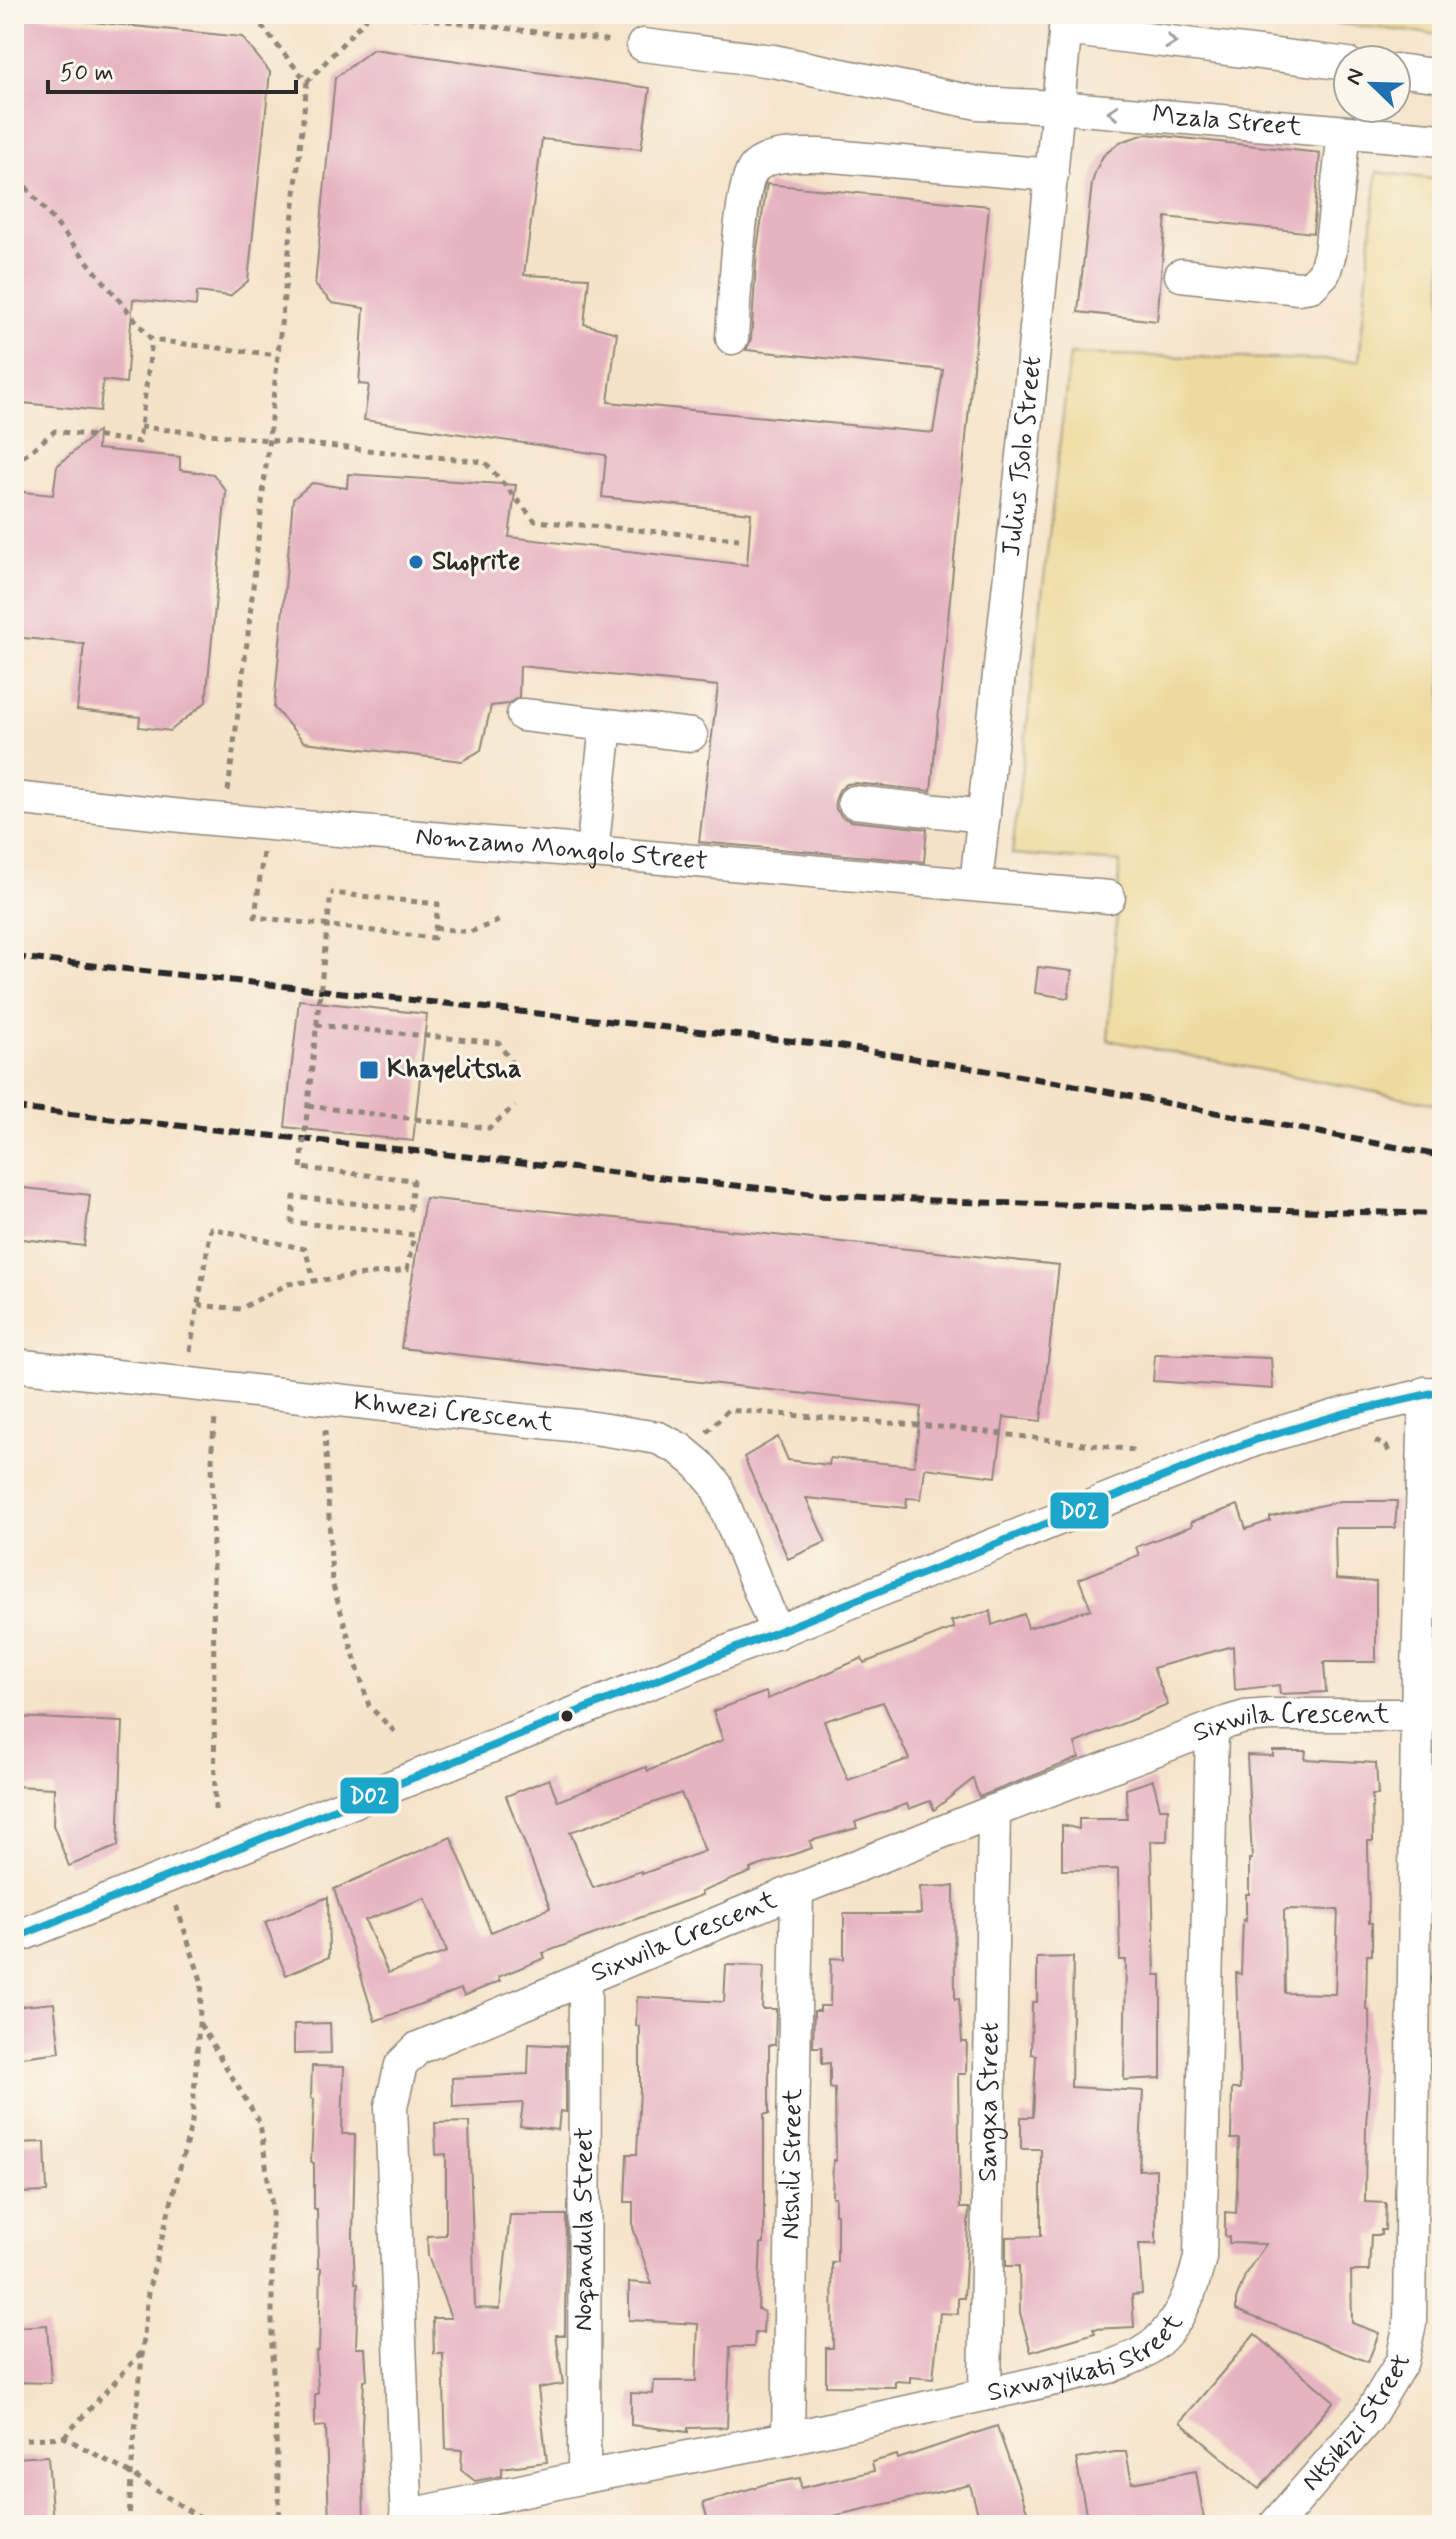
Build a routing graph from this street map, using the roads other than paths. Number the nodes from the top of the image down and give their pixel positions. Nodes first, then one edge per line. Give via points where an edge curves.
1 (1066, 22) edge
2 (643, 45) road end
3 (1332, 62) edge
4 (1412, 72) edge
5 (1442, 76) edge
6 (1058, 107) junction
7 (1344, 132) junction
8 (1442, 140) edge
9 (1052, 175) junction
10 (1181, 275) dead end
11 (732, 338) dead end
12 (523, 715) dead end
13 (606, 726) junction
14 (691, 735) dead end
15 (14, 798) edge
16 (854, 802) dead end
17 (984, 816) junction
18 (592, 852) junction
19 (976, 884) junction
20 (1109, 897) dead end
21 (14, 1365) edge
22 (1434, 1392) edge
23 (777, 1633) junction
24 (1417, 1715) junction
25 (1212, 1729) junction
26 (994, 1811) junction
27 (797, 1890) junction
28 (14, 1938) edge
29 (585, 1980) junction
30 (985, 2394) junction
31 (788, 2438) junction
32 (584, 2477) junction
33 (407, 2520) edge
34 (1275, 2525) edge

1 -> 3 street
1 - 6 street, Julius Tsolo Street
2 - 6 street, Mzala Street via 773,61 978,103
4 - 5 street
7 -> 6 street, Mzala Street
6 - 9 street, Julius Tsolo Street
7 - 8 street, Mzala Street
7 - 10 street via 1330,253 1324,273 1311,286
9 - 11 street via 821,155 758,164 749,175 744,204
9 - 17 street, Julius Tsolo Street
12 - 13 street
13 - 14 street
13 - 18 street
15 - 18 street, Nomzamo Mongolo Street
16 - 17 street
17 - 19 street, Julius Tsolo Street
18 - 19 street, Nomzamo Mongolo Street
19 - 20 street, Nomzamo Mongolo Street
21 - 23 street, Khwezi Crescent via 658,1438 689,1456 716,1485
22 - 23 street via 1255,1440
22 - 24 street, Ntsikizi Street
23 - 28 street
24 - 25 street, Sixwila Crescent via 1245,1717
24 - 34 street, Ntsikizi Street via 1410,2323 1402,2361 1368,2418
25 - 26 street, Sixwila Crescent
25 - 30 street, Sixwayikati Street via 1200,2257 1193,2287 1167,2331 1143,2353 1110,2367
26 - 27 street, Sixwila Crescent
26 - 30 street, Sangxa Street
27 - 29 street, Sixwila Crescent
27 - 31 street, Ntshili Street
29 - 32 street, Noqandula Street
29 - 33 street, Sixwila Crescent via 418,2048 401,2065 395,2081 391,2106
30 - 31 street, Sixwayikati Street
31 - 32 street, Sixwayikati Street
32 - 33 street, Sixwayikati Street

